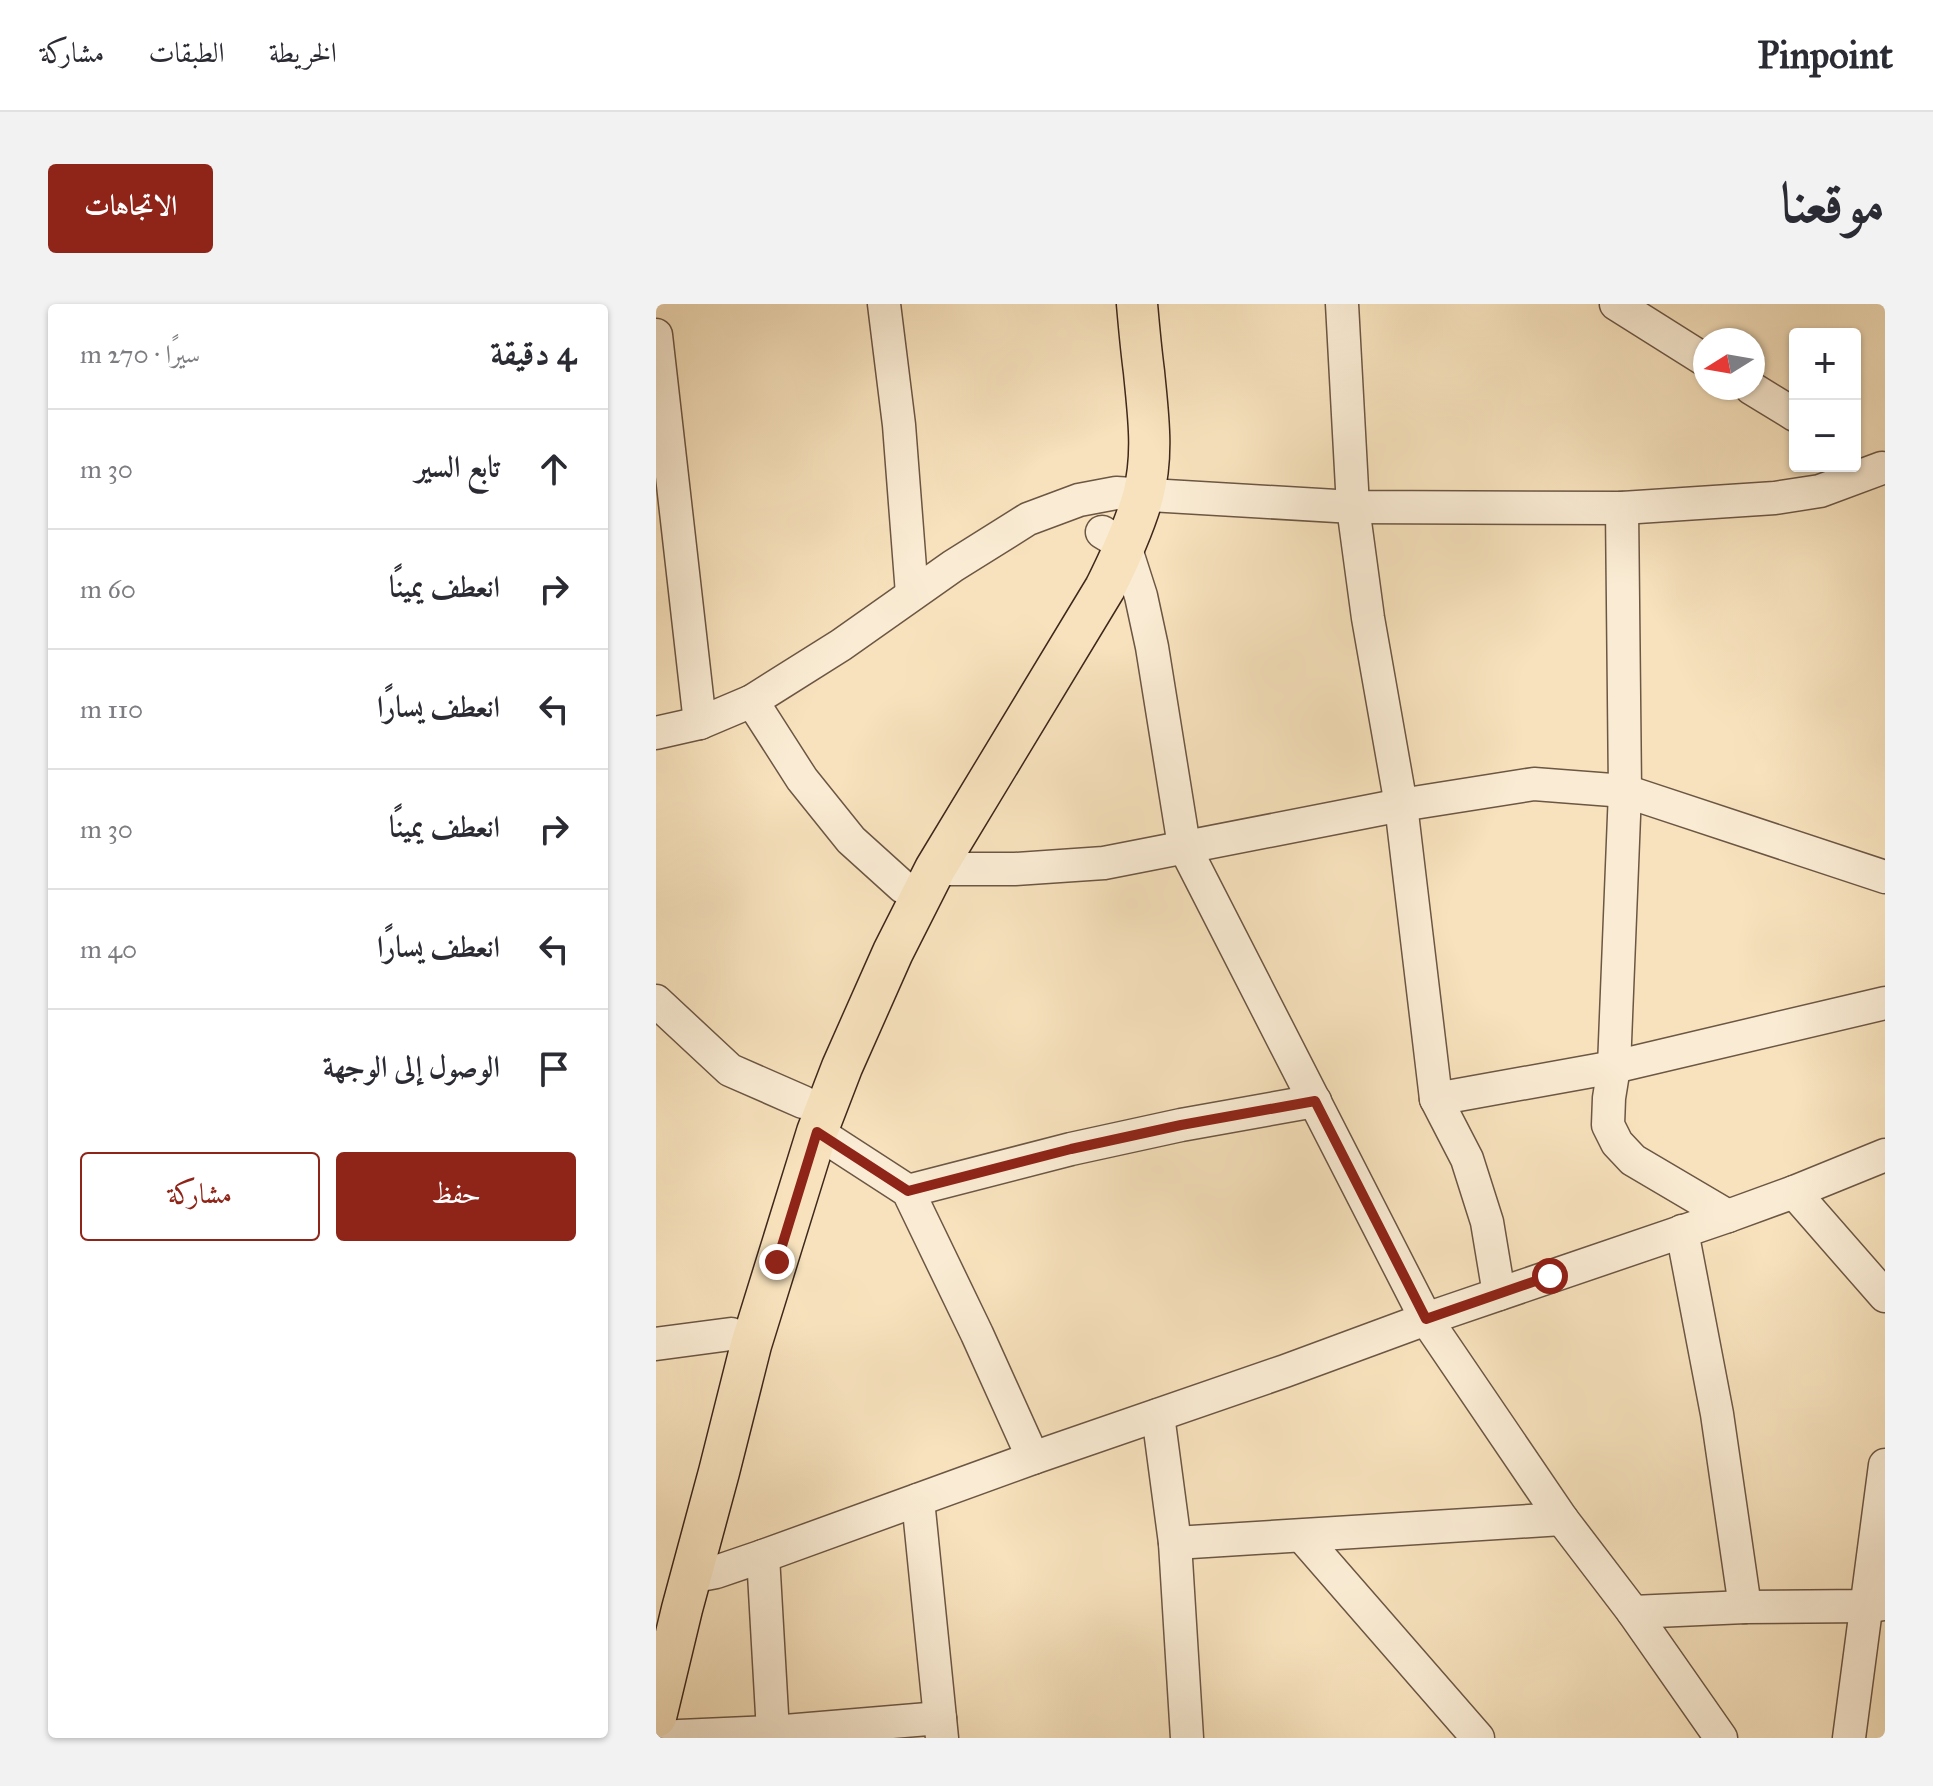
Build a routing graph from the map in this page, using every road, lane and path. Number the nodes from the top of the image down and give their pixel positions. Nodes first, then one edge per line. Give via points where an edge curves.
1 (884, 304) edge
2 (1110, 304) edge
3 (1137, 304) edge
4 (1342, 304) edge
5 (1616, 304) edge
6 (656, 335) edge
7 (1693, 352) edge
8 (1765, 397) edge
9 (1789, 411) edge
10 (1861, 456) edge
11 (1884, 469) edge
12 (1129, 494) junction
13 (1353, 507) junction
14 (1622, 508) junction
15 (1114, 539) junction
16 (912, 594) junction
17 (752, 701) junction
18 (700, 723) junction
19 (656, 733) edge
20 (1625, 791) junction
21 (1401, 805) junction
22 (1184, 846) junction
23 (1885, 877) edge
24 (919, 878) junction
25 (656, 1001) edge
26 (1885, 1003) edge
27 (1614, 1067) junction
28 (1436, 1099) junction
29 (1315, 1101) junction
30 (810, 1117) junction
31 (1885, 1155) edge
32 (908, 1191) junction
33 (1794, 1192) junction
34 (1728, 1216) junction
35 (1682, 1231) junction
36 (1499, 1294) junction
37 (1885, 1296) edge
38 (1426, 1319) junction
39 (731, 1334) junction
40 (656, 1344) edge
41 (1158, 1415) junction
42 (1033, 1458) junction
43 (1885, 1465) edge
44 (918, 1500) junction
45 (1562, 1519) junction
46 (1302, 1536) junction
47 (1175, 1543) junction
48 (763, 1556) junction
49 (674, 1597) edge
50 (1876, 1605) edge
51 (1745, 1607) junction
52 (1633, 1612) junction
53 (656, 1717) edge
54 (941, 1728) edge
55 (773, 1732) junction
56 (656, 1737) edge
57 (1187, 1738) edge
58 (1478, 1738) edge
59 (1721, 1738) edge
60 (1849, 1738) edge

1 - 16 street
2 - 12 main road
3 - 12 main road via 1150,450
4 - 13 street
5 - 7 street
6 - 18 street
8 - 9 street
10 - 11 street
11 - 14 street via 1820,491
12 - 13 street
12 - 15 main road
12 - 16 street via 1079,500 1028,519
13 - 14 street
13 - 21 street
14 - 20 street
15 - 22 street via 1141,596
15 - 24 main road via 946,811
16 - 17 street
17 - 18 street
17 - 24 street via 802,779 851,840
18 - 19 street
20 - 21 street via 1534,784
20 - 23 street
20 - 27 street
21 - 22 street
21 - 28 street
22 - 24 street via 1104,863
22 - 29 street
24 - 30 main road via 847,999
25 - 30 street via 730,1070
26 - 27 street
27 - 28 street
27 - 34 street via 1608,1125 1617,1143 1633,1160
28 - 36 street via 1467,1159 1487,1222
29 - 32 street via 1071,1149
29 - 38 street
30 - 32 street
30 - 39 main road
30 - 49 main road via 719,1472
31 - 33 street
32 - 42 street
33 - 34 street
33 - 37 street
34 - 35 street
35 - 36 street
35 - 51 street via 1717,1414
36 - 38 street
38 - 41 street
38 - 45 street
39 - 40 street
39 - 49 main road via 696,1470
41 - 42 street
41 - 47 street
42 - 44 street
43 - 50 street
44 - 48 street
44 - 54 street
45 - 46 street
45 - 52 street
46 - 47 street
46 - 58 street
47 - 57 street
48 - 49 street
48 - 55 street
49 - 53 main road
50 - 51 street
50 - 60 street
51 - 52 street
52 - 59 street
54 - 55 street
55 - 56 street

